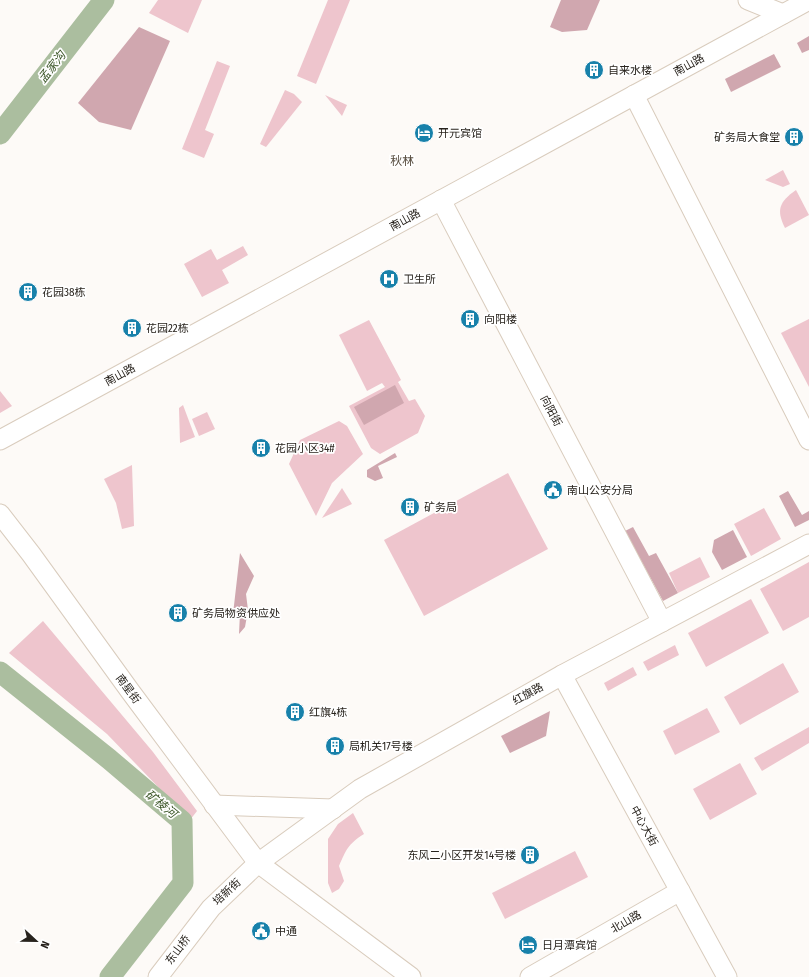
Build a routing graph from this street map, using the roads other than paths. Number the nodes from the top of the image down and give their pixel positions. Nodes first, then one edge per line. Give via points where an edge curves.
1 (748, 0) edge
2 (809, 0) edge
3 (777, 12) edge
4 (634, 95) junction
5 (441, 200) junction
6 (0, 440) edge
7 (809, 440) edge
8 (0, 514) edge
9 (809, 544) edge
10 (662, 622) junction
11 (562, 675) junction
12 (214, 805) junction
13 (333, 809) junction
14 (258, 864) junction
15 (680, 891) junction
16 (199, 922) joint
17 (158, 977) edge
18 (411, 977) edge
19 (530, 977) edge
20 (727, 977) edge

1 - 3 street
2 - 3 street, 南山路
3 - 4 street, 南山路
4 - 5 street, 南山路
4 - 7 street
5 - 6 street, 南山路
5 - 10 street, 向阳街
8 - 12 street, 南星街
9 - 10 street, 红旗路
10 - 11 street, 红旗路
11 - 13 street, 红旗路 via 360,789
11 - 15 street, 中心大街
12 - 13 street
12 - 14 street, 南星街
13 - 14 street, 红旗路
14 - 16 street, 培新街
14 - 18 street, 南星街
15 - 19 street, 北山路
15 - 20 street, 中心大街
16 - 17 street, 东山桥

